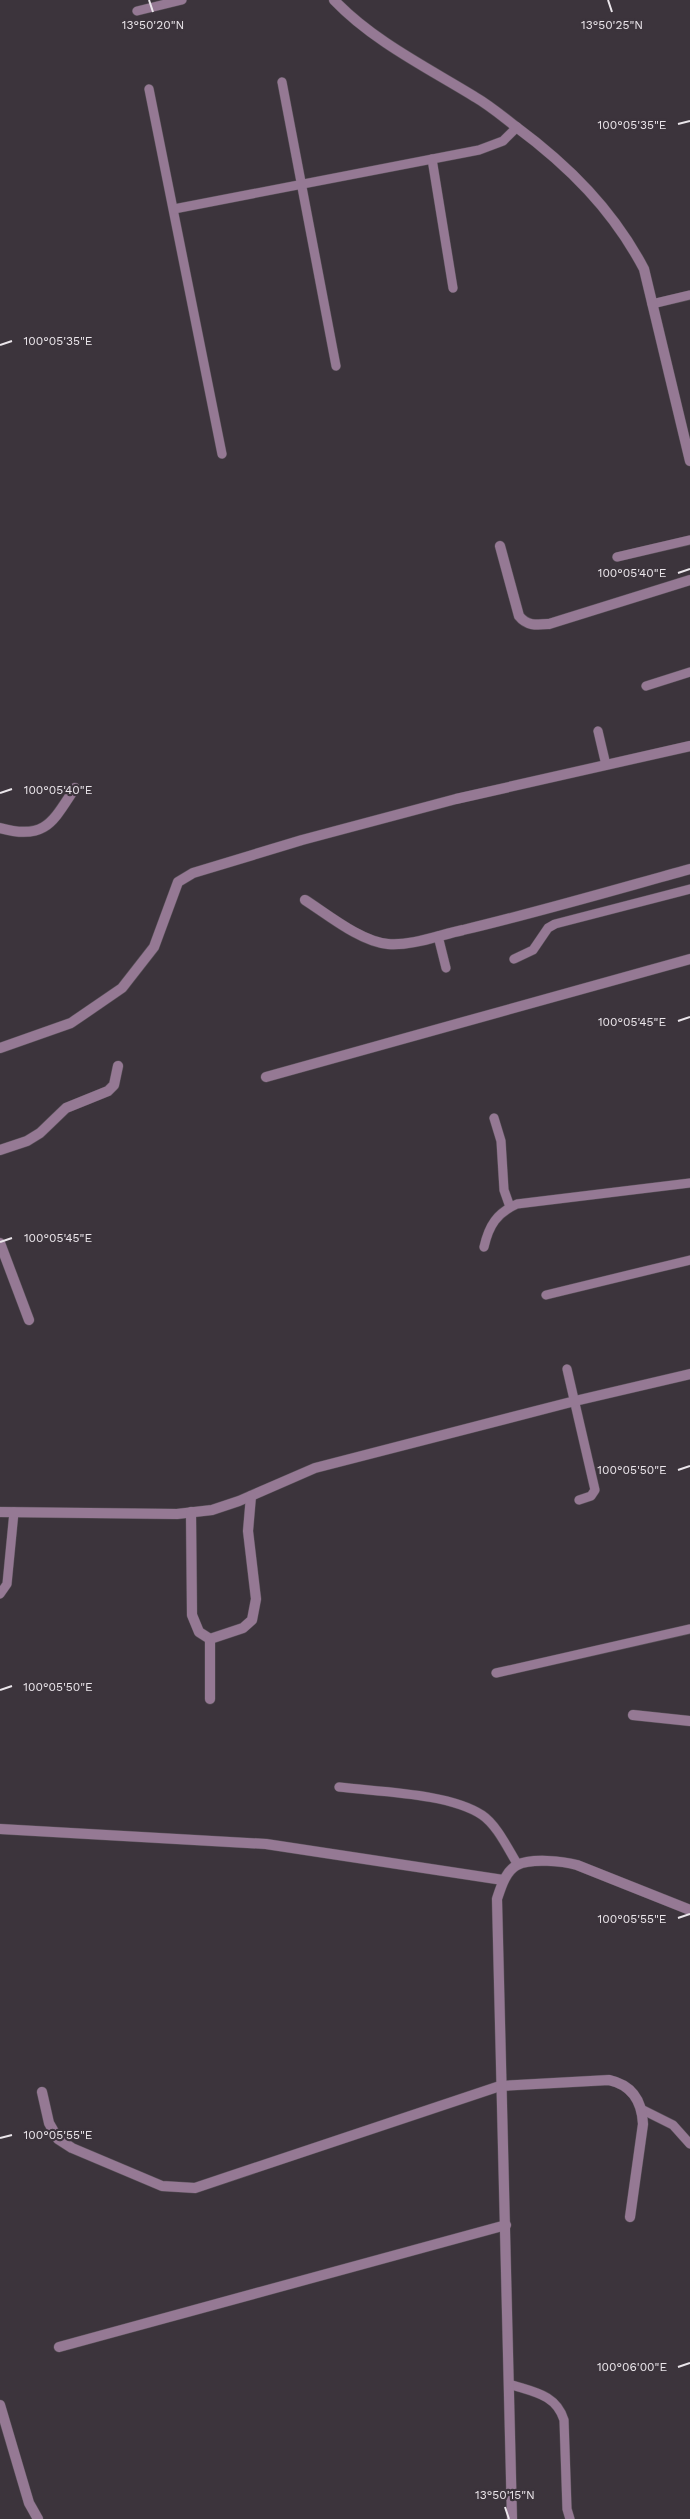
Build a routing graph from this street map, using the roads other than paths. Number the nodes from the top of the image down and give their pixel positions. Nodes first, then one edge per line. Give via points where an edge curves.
1 (182, 0) edge
2 (334, 0) edge
3 (136, 11) dead end
4 (282, 82) dead end
5 (149, 89) dead end
6 (517, 127) junction
7 (432, 160) junction
8 (302, 184) junction
9 (174, 209) junction
10 (453, 288) dead end
11 (690, 295) edge
12 (652, 304) junction
13 (336, 366) dead end
14 (222, 454) dead end
15 (690, 461) edge
16 (690, 540) edge
17 (500, 546) dead end
18 (617, 557) dead end
19 (690, 580) edge
20 (690, 672) edge
21 (646, 686) dead end
22 (598, 731) dead end
23 (690, 746) edge
24 (606, 765) junction
25 (76, 788) dead end
26 (0, 828) edge
27 (690, 869) edge
28 (690, 889) edge
29 (305, 900) dead end
30 (438, 936) junction
31 (514, 959) dead end
32 (690, 959) edge
33 (446, 968) dead end
34 (0, 1048) edge
35 (118, 1066) dead end
36 (266, 1078) dead end
37 (494, 1118) dead end
38 (0, 1150) edge
39 (690, 1183) edge
40 (510, 1207) junction
41 (0, 1243) edge
42 (484, 1247) dead end
43 (690, 1260) edge
44 (546, 1295) dead end
45 (29, 1320) dead end
46 (567, 1369) dead end
47 (690, 1374) edge
48 (575, 1400) junction
49 (251, 1496) junction
50 (579, 1500) dead end
51 (0, 1512) edge
52 (14, 1512) junction
53 (191, 1512) junction
54 (0, 1594) edge
55 (690, 1629) edge
56 (210, 1639) junction
57 (496, 1674) dead end
58 (210, 1699) dead end
59 (633, 1716) dead end
60 (690, 1721) edge
61 (339, 1787) dead end
62 (0, 1828) edge
63 (518, 1865) junction
64 (503, 1880) junction
65 (690, 1910) edge
66 (500, 2086) junction
67 (42, 2092) dead end
68 (643, 2110) junction
69 (690, 2144) edge
70 (630, 2217) dead end
71 (506, 2225) junction
72 (59, 2347) dead end
73 (510, 2384) junction
74 (0, 2404) edge
75 (38, 2519) edge
76 (512, 2519) edge
77 (570, 2519) edge

1 - 3 lane
2 - 6 street via 387,43 478,98
4 - 8 lane
5 - 9 lane
6 - 7 lane via 503,141 491,147
6 - 12 street via 580,180 608,211 644,270
7 - 8 lane
7 - 10 lane
8 - 9 lane
8 - 13 lane
9 - 14 lane
11 - 12 lane
12 - 15 street
16 - 18 lane
17 - 19 street via 519,616 532,625 548,624
20 - 21 lane
22 - 24 lane
23 - 24 street
24 - 34 street via 456,799 193,873 178,882 154,947 122,988 71,1023
25 - 26 street via 45,828 17,833
27 - 30 street
28 - 31 lane via 556,924 548,928 533,950
29 - 30 street via 375,941 406,943
30 - 33 lane
32 - 36 street
35 - 38 street via 114,1085 108,1091 66,1108 40,1133
37 - 40 lane via 501,1140 504,1190
39 - 40 lane via 528,1201
40 - 42 lane via 492,1222
41 - 45 street
43 - 44 lane
46 - 48 lane
47 - 48 street
48 - 49 street via 315,1468
48 - 50 lane via 595,1490 591,1496
49 - 53 street via 212,1510
49 - 56 street via 248,1531 256,1599 252,1620 243,1628
51 - 52 street
52 - 53 street
52 - 54 lane via 7,1584
53 - 56 street via 192,1615 199,1632
55 - 57 lane
56 - 58 street
59 - 60 street
61 - 63 lane via 431,1798 460,1805 482,1815
62 - 64 street via 266,1844
63 - 64 street
63 - 65 street via 546,1861 577,1865
64 - 66 street via 496,1913
66 - 67 street via 195,2188 162,2186 72,2148 58,2139 49,2123
66 - 68 street via 609,2080 632,2090
66 - 71 street
68 - 69 lane via 673,2125
68 - 70 street
71 - 72 street
71 - 73 street
73 - 76 street
73 - 77 lane via 550,2398 560,2407 564,2420
74 - 75 street via 30,2503

